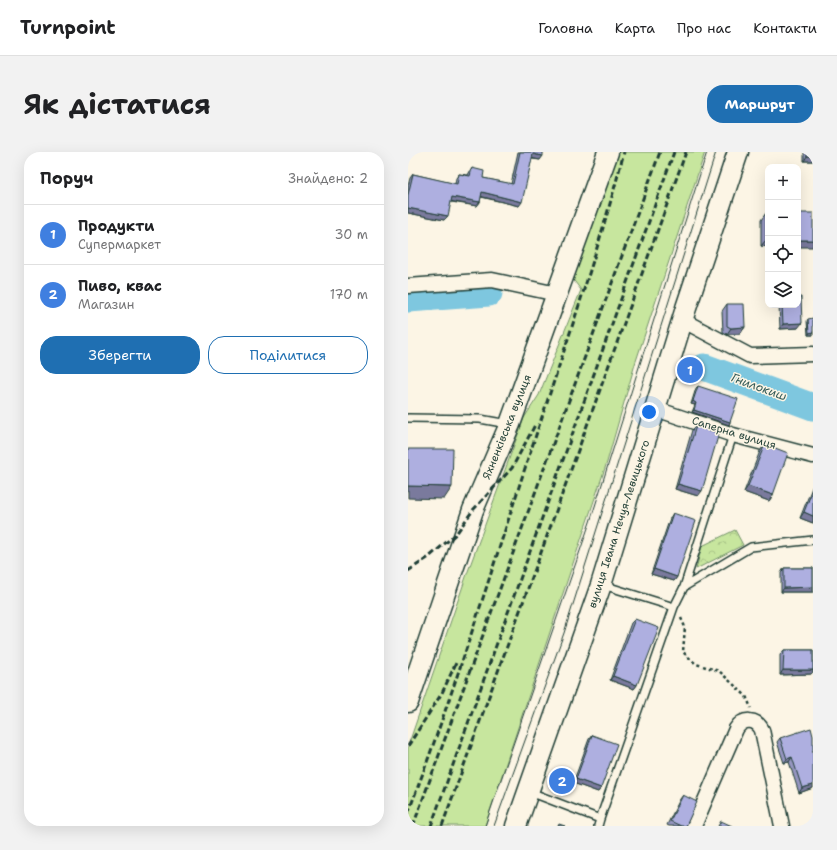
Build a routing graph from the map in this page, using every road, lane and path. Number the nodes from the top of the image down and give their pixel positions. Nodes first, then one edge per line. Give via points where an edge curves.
1 (608, 152) edge
2 (738, 152) edge
3 (408, 286) edge
4 (557, 294) junction
5 (682, 320) junction
6 (813, 354) edge
7 (656, 409) junction
8 (408, 418) edge
9 (510, 424) junction
10 (733, 435) junction
11 (813, 456) edge
12 (813, 540) edge
13 (601, 585) junction
14 (684, 587) junction
15 (674, 607) junction
16 (408, 702) edge
17 (752, 721) junction
18 (528, 791) junction
19 (599, 822) edge
20 (516, 826) edge
21 (694, 826) edge
22 (782, 826) edge

1 - 4 main road, Яхненківська вулиця
2 - 5 main road, вулиця Івана Нечуя-Левицького
3 - 4 street via 492,280
4 - 9 main road, Яхненківська вулиця
5 - 6 street via 750,356
5 - 7 main road, вулиця Івана Нечуя-Левицького
7 - 10 street, Саперна вулиця
7 - 13 main road, вулиця Івана Нечуя-Левицького
8 - 9 lane via 480,419
9 - 16 main road, Яхненківська вулиця via 473,510
10 - 11 street, Саперна вулиця
10 - 14 lane
12 - 14 lane via 751,546
13 - 15 lane
13 - 18 main road, вулиця Івана Нечуя-Левицького
14 - 15 lane
15 - 17 path via 685,627 683,652 696,664 719,671 746,696 751,706
15 - 19 lane
17 - 21 street via 742,722 736,729
17 - 22 street via 762,730
18 - 19 lane
18 - 20 main road, вулиця Івана Нечуя-Левицького

